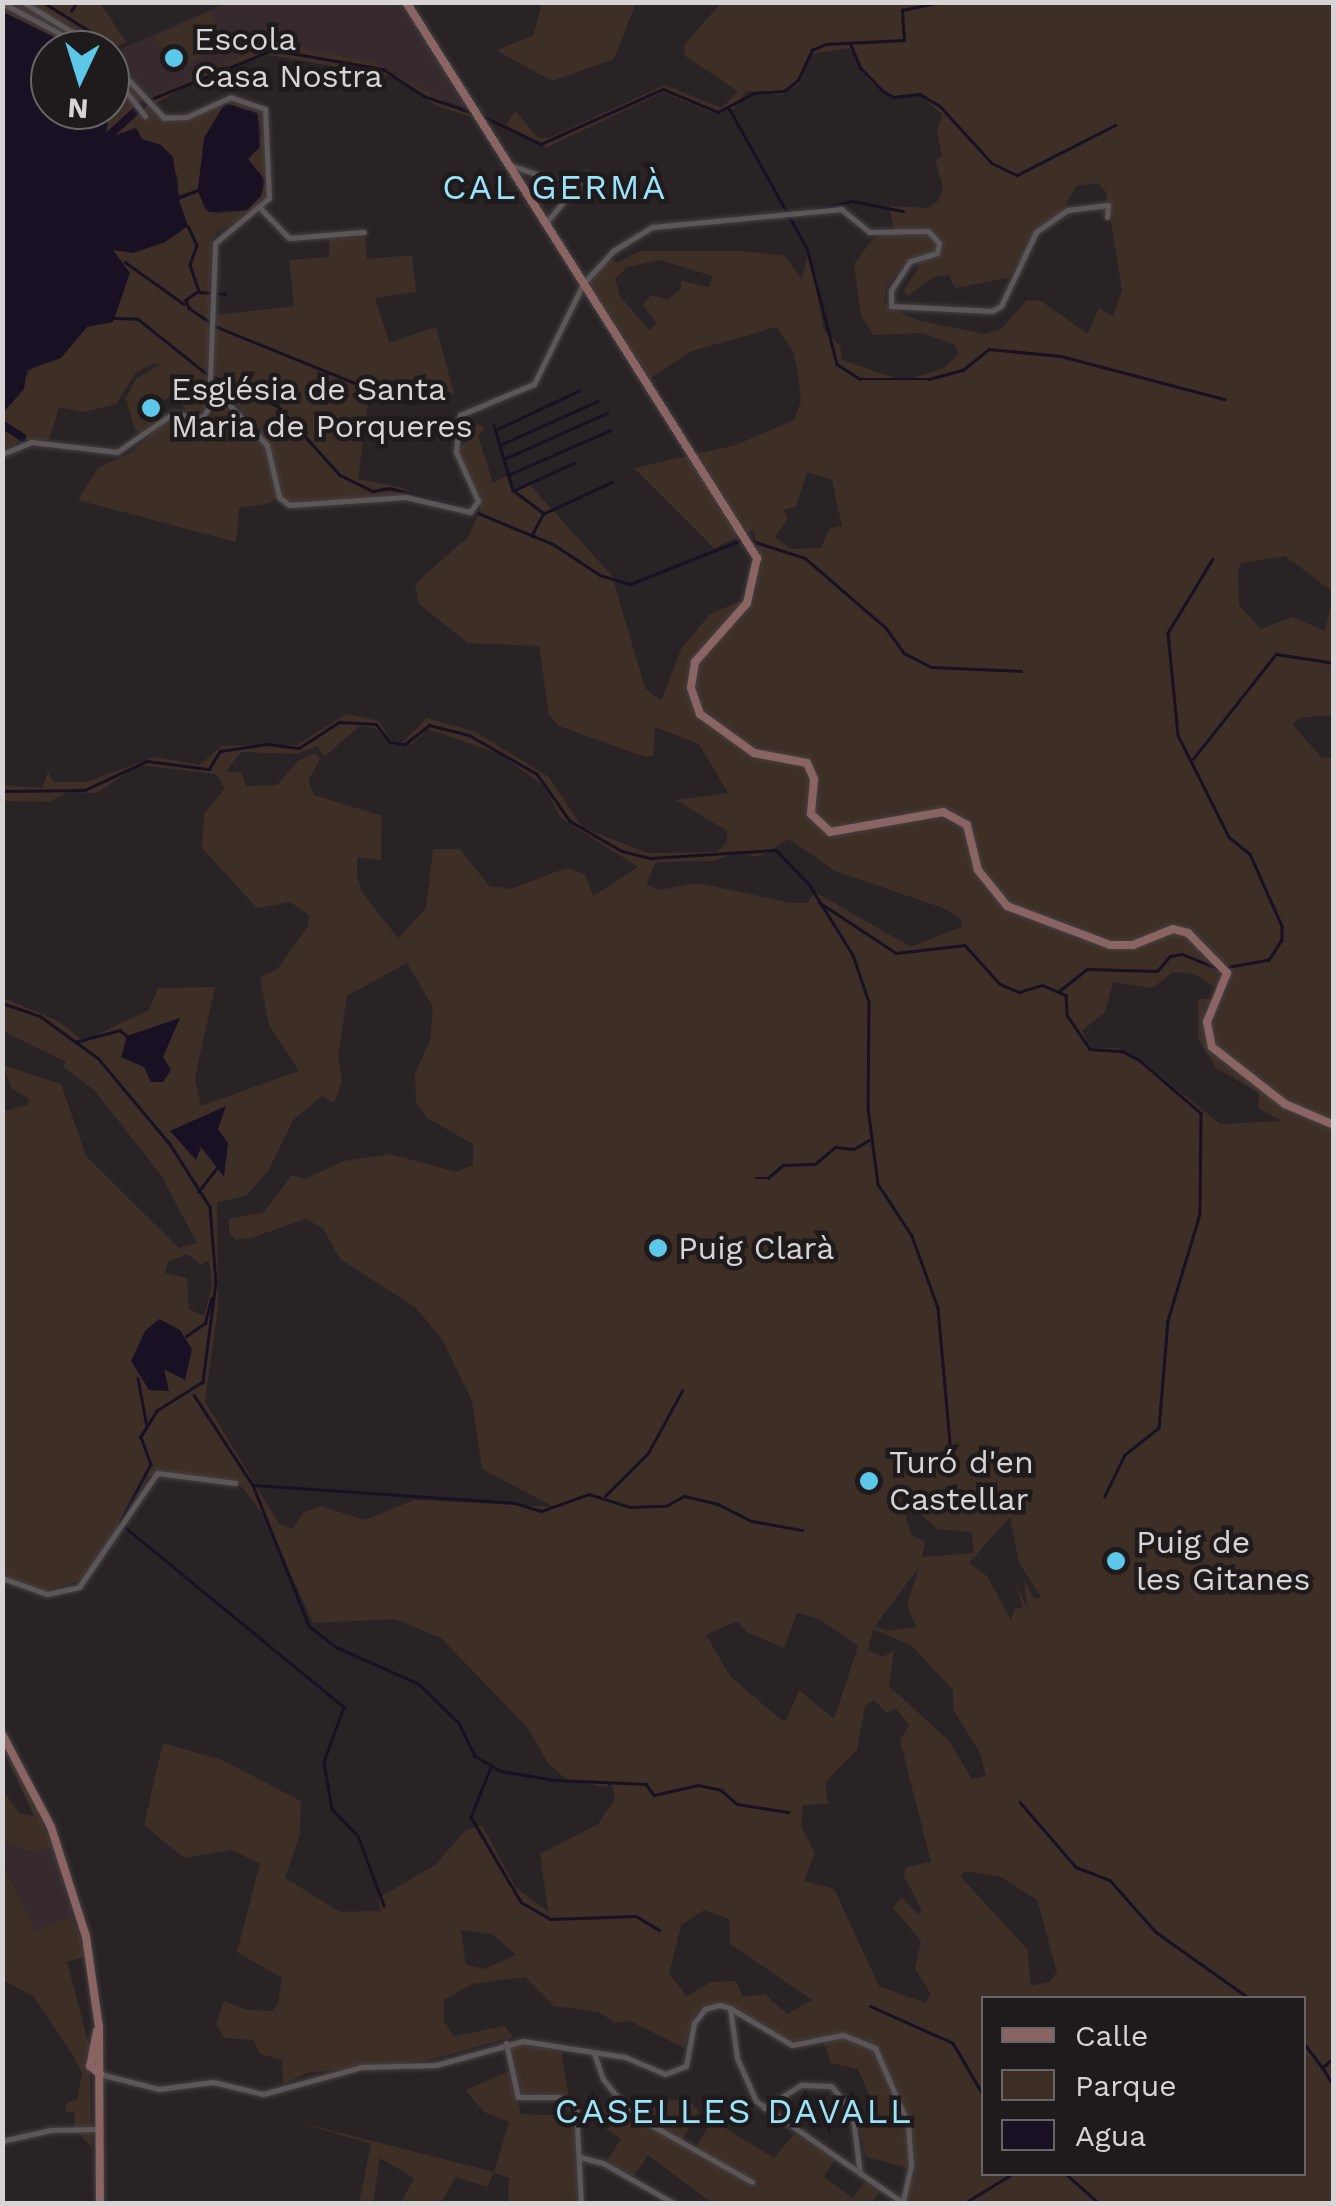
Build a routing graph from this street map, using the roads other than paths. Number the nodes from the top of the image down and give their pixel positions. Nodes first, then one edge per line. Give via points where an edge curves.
1 (23, 2) edge
2 (406, 2) edge
3 (2, 3) edge
4 (53, 30) edge
5 (69, 30) edge
6 (130, 88) edge
7 (130, 91) edge
8 (138, 99) junction
9 (143, 114) dead end
10 (509, 166) junction
11 (586, 174) dead end
12 (573, 187) junction
13 (267, 203) junction
14 (261, 209) junction
15 (1106, 217) dead end
16 (272, 219) junction
17 (545, 224) junction
18 (364, 232) dead end
19 (583, 284) junction
20 (211, 385) junction
21 (2, 454) edge
22 (1334, 1125) edge
23 (235, 1483) dead end
24 (2, 1578) edge
25 (2, 1734) edge
26 (730, 2008) junction
27 (98, 2027) junction
28 (506, 2043) junction
29 (594, 2052) junction
30 (90, 2069) junction
31 (100, 2074) junction
32 (100, 2094) junction
33 (764, 2108) junction
34 (100, 2129) junction
35 (2, 2141) edge
36 (580, 2157) junction
37 (860, 2174) junction
38 (752, 2182) dead end
39 (902, 2203) edge
40 (100, 2204) edge
41 (581, 2204) edge
42 (675, 2204) edge

1 - 5 street
2 - 10 main road
3 - 4 street
6 - 8 street
7 - 8 street
8 - 9 street
8 - 13 street via 176,120 231,97 260,105 270,121
10 - 12 street
10 - 17 main road
11 - 12 street
12 - 17 street
13 - 14 street
13 - 16 street
14 - 16 street
14 - 20 street via 229,226 213,251
15 - 19 street via 1108,205 1068,210 1036,232 992,312 891,306 888,296 910,261 937,253 935,237 928,231 868,232 835,208 657,225 620,244
16 - 18 street via 289,238
17 - 19 main road
19 - 20 street via 534,384 460,414 456,452 478,496 470,512 406,497 288,505 267,445
19 - 22 main road via 758,558 747,603 695,662 691,688 700,714 754,754 807,763 814,779 811,814 830,832 943,812 967,825 978,870 1007,906 1110,945 1134,945 1173,929 1188,933 1227,973 1206,1022 1212,1047 1285,1104
20 - 21 street via 203,417 172,414 116,452 30,442
23 - 24 street via 157,1473 79,1586 47,1594
25 - 27 main road via 68,1872 86,1936
26 - 29 street via 705,2009 694,2022 686,2066 665,2074
26 - 33 street via 743,2078
26 - 39 street via 792,2045 843,2036 874,2048 908,2124 910,2166
27 - 30 main road
27 - 31 main road
28 - 29 street
28 - 31 street via 436,2065 362,2067 262,2094 212,2082 159,2089
28 - 36 street via 517,2101 571,2102
29 - 38 street via 603,2079 630,2113
30 - 31 main road
30 - 32 main road
31 - 32 main road
32 - 34 main road
33 - 37 street
33 - 37 street via 801,2085 830,2086 852,2110
34 - 35 street
34 - 40 main road
36 - 41 street
36 - 42 street
37 - 39 street

